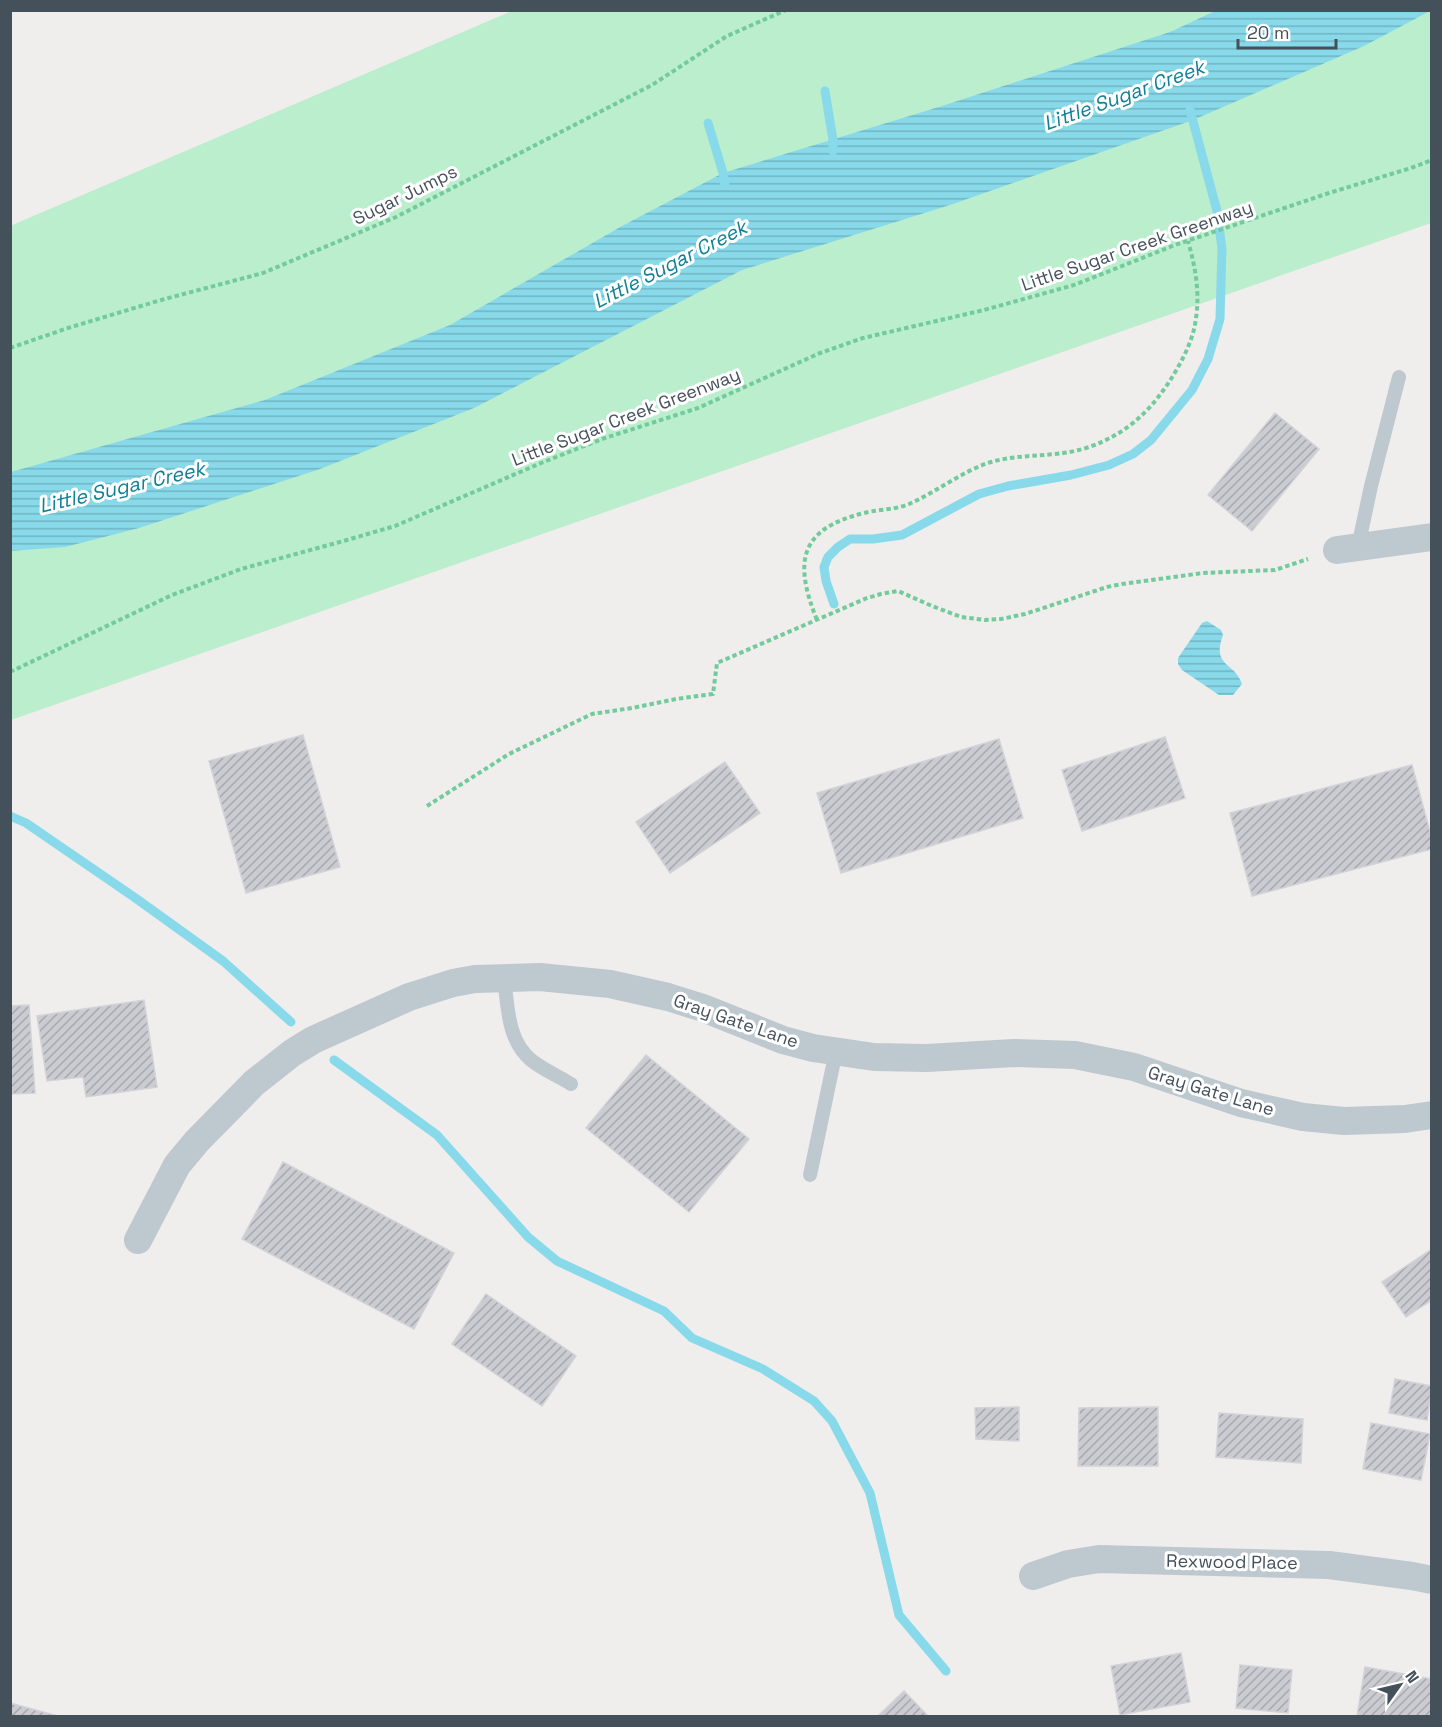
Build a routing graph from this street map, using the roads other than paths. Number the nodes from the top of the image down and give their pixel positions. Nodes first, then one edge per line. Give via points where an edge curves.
1 (1399, 376) dead end
2 (1431, 537) edge
3 (1348, 548) joint
4 (504, 978) junction
5 (837, 1051) junction
6 (571, 1084) dead end
7 (1431, 1115) edge
8 (810, 1175) dead end
9 (138, 1240) dead end
10 (1033, 1576) dead end
11 (1431, 1580) edge

1 - 3 lane via 1371,486
2 - 3 street
4 - 5 street, Gray Gate Lane via 540,977 610,984 703,1008 783,1040
4 - 6 lane via 512,1032 521,1050
4 - 9 street, Gray Gate Lane via 453,983 409,997 292,1053 254,1083 177,1165
5 - 7 street, Gray Gate Lane via 917,1058 1014,1053 1075,1056 1134,1067 1241,1103 1304,1117 1344,1121
5 - 8 lane
10 - 11 street, Rexwood Place via 1099,1559 1329,1565

